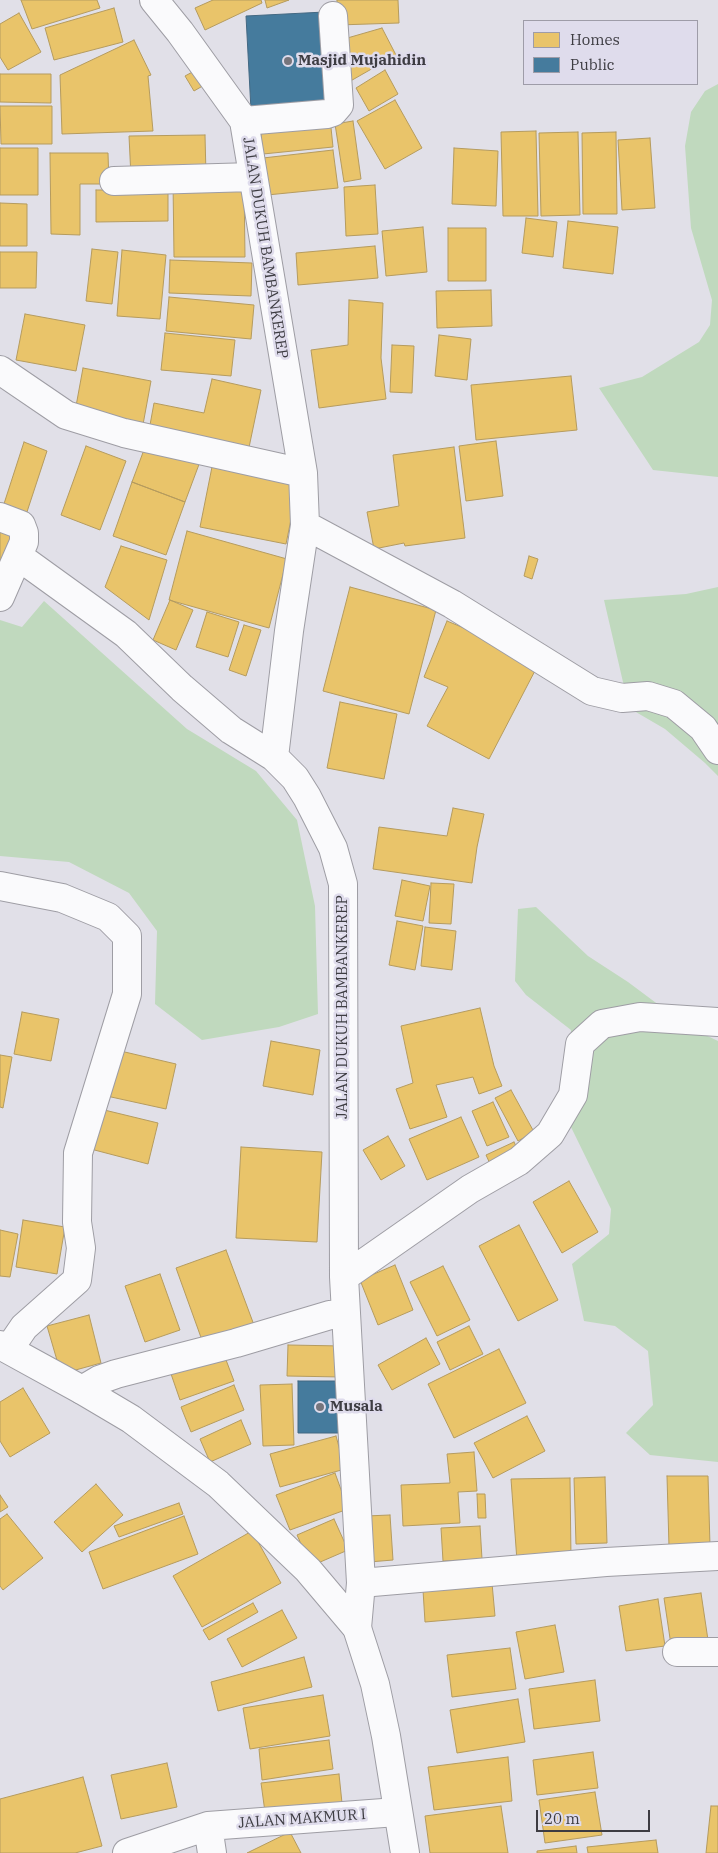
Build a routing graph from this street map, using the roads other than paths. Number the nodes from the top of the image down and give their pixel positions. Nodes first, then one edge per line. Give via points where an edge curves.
1 (154, 0) edge
2 (333, 16) dead end
3 (244, 121) junction
4 (253, 177) junction
5 (114, 181) dead end
6 (0, 370) edge
7 (303, 474) junction
8 (0, 517) edge
9 (305, 525) junction
10 (18, 556) junction
11 (0, 597) edge
12 (718, 750) edge
13 (274, 757) junction
14 (0, 886) edge
15 (718, 1022) edge
16 (344, 1277) junction
17 (346, 1315) junction
18 (4, 1347) edge
19 (82, 1390) junction
20 (718, 1556) edge
21 (361, 1583) junction
22 (357, 1628) junction
23 (677, 1652) dead end
24 (718, 1652) edge
25 (397, 1812) junction
26 (208, 1826) junction
27 (127, 1853) edge
28 (212, 1853) edge
29 (405, 1853) edge

1 - 3 street, JALAN DUKUH BAMBANKEREP
2 - 3 street via 339,105 327,114
3 - 4 street, JALAN DUKUH BAMBANKEREP
4 - 5 street
4 - 7 street, JALAN DUKUH BAMBANKEREP
6 - 7 street via 66,415 124,433
7 - 9 street, JALAN DUKUH BAMBANKEREP
8 - 10 street via 21,524 24,542
9 - 12 street via 452,604 592,691 622,698 648,696 674,704 703,728
9 - 13 street, JALAN DUKUH BAMBANKEREP via 288,631
10 - 11 street
10 - 13 street, JALAN DUKUH BAMBANKEREP via 126,634 231,730
13 - 16 street, JALAN DUKUH BAMBANKEREP via 308,797 333,848 342,884
14 - 18 street via 62,898 108,917 127,936 127,994 78,1153 77,1222 81,1248 78,1280
15 - 16 street via 640,1017 602,1024 580,1044 573,1094 550,1134 519,1160 470,1189
16 - 17 street, JALAN DUKUH BAMBANKEREP
17 - 19 street via 335,1314 116,1374
17 - 21 street, JALAN DUKUH BAMBANKEREP
18 - 19 street
19 - 22 street via 131,1419 218,1484 308,1570
20 - 21 street
21 - 22 street, JALAN DUKUH BAMBANKEREP
22 - 25 street via 375,1684
23 - 24 street
25 - 26 street, JALAN MAKMUR I
25 - 29 street
26 - 27 street, JALAN MAKMUR I
26 - 28 street

